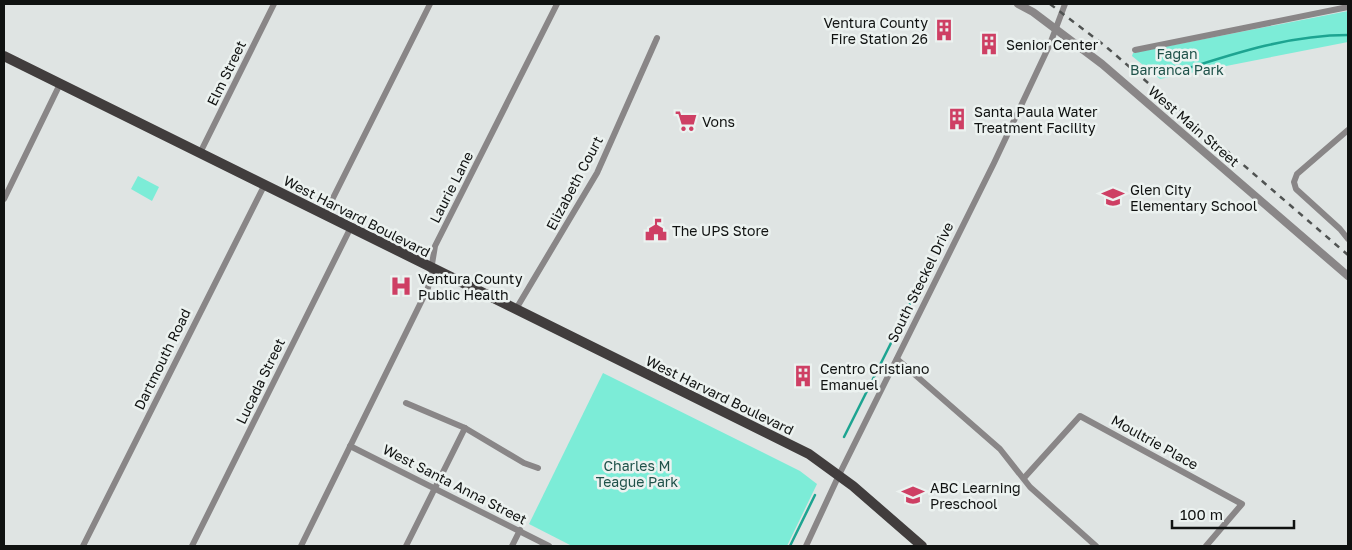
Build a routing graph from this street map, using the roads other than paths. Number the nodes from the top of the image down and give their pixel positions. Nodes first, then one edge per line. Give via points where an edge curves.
1 (274, 4) edge
2 (430, 4) edge
3 (556, 4) edge
4 (1018, 4) edge
5 (1065, 4) edge
6 (1348, 7) edge
7 (1054, 28) junction
8 (657, 38) dead end
9 (1135, 50) dead end
10 (4, 56) edge
11 (60, 84) junction
12 (1348, 130) edge
13 (200, 153) junction
14 (265, 184) junction
15 (4, 199) edge
16 (325, 214) junction
17 (351, 227) junction
18 (1348, 239) edge
19 (430, 268) junction
20 (1348, 276) edge
21 (516, 309) junction
22 (897, 359) junction
23 (406, 403) dead end
24 (465, 428) junction
25 (350, 446) junction
26 (538, 468) dead end
27 (839, 475) junction
28 (1024, 478) junction
29 (435, 488) junction
30 (520, 530) junction
31 (84, 546) edge
32 (192, 546) edge
33 (301, 546) edge
34 (406, 546) edge
35 (512, 546) edge
36 (549, 546) edge
37 (806, 546) edge
38 (922, 546) edge
39 (1096, 546) edge
40 (1206, 546) edge

1 - 13 street, Elm Street
2 - 16 street
3 - 19 street, Laurie Lane via 436,246
4 - 7 street, West Main Street
5 - 7 street, South Steckel Drive
6 - 9 street
7 - 20 street, West Main Street via 1102,64
7 - 22 street, South Steckel Drive via 1050,44 994,163
8 - 21 street, Elizabeth Court via 597,174
10 - 11 main road, West Harvard Boulevard
11 - 13 main road, West Harvard Boulevard
11 - 15 street
12 - 18 street via 1297,174 1294,182 1296,189
13 - 14 main road, West Harvard Boulevard
14 - 16 main road, West Harvard Boulevard
14 - 31 street, Dartmouth Road
16 - 17 main road, West Harvard Boulevard
17 - 19 main road, West Harvard Boulevard
17 - 32 street, Lucada Street
19 - 21 main road, West Harvard Boulevard
19 - 25 street, Laurie Lane via 428,288
21 - 27 main road, West Harvard Boulevard via 616,361 765,431 823,462
22 - 27 street, South Steckel Drive
22 - 28 street via 1000,449
23 - 24 street
24 - 26 street
24 - 29 street
25 - 29 street, West Santa Anna Street
25 - 33 street, Laurie Lane
27 - 37 street, South Steckel Drive
27 - 38 main road, West Harvard Boulevard
28 - 39 street
28 - 40 street, Moultrie Place via 1080,416 1242,504
29 - 30 street, West Santa Anna Street
29 - 34 street
30 - 35 street
30 - 36 street, West Santa Anna Street

